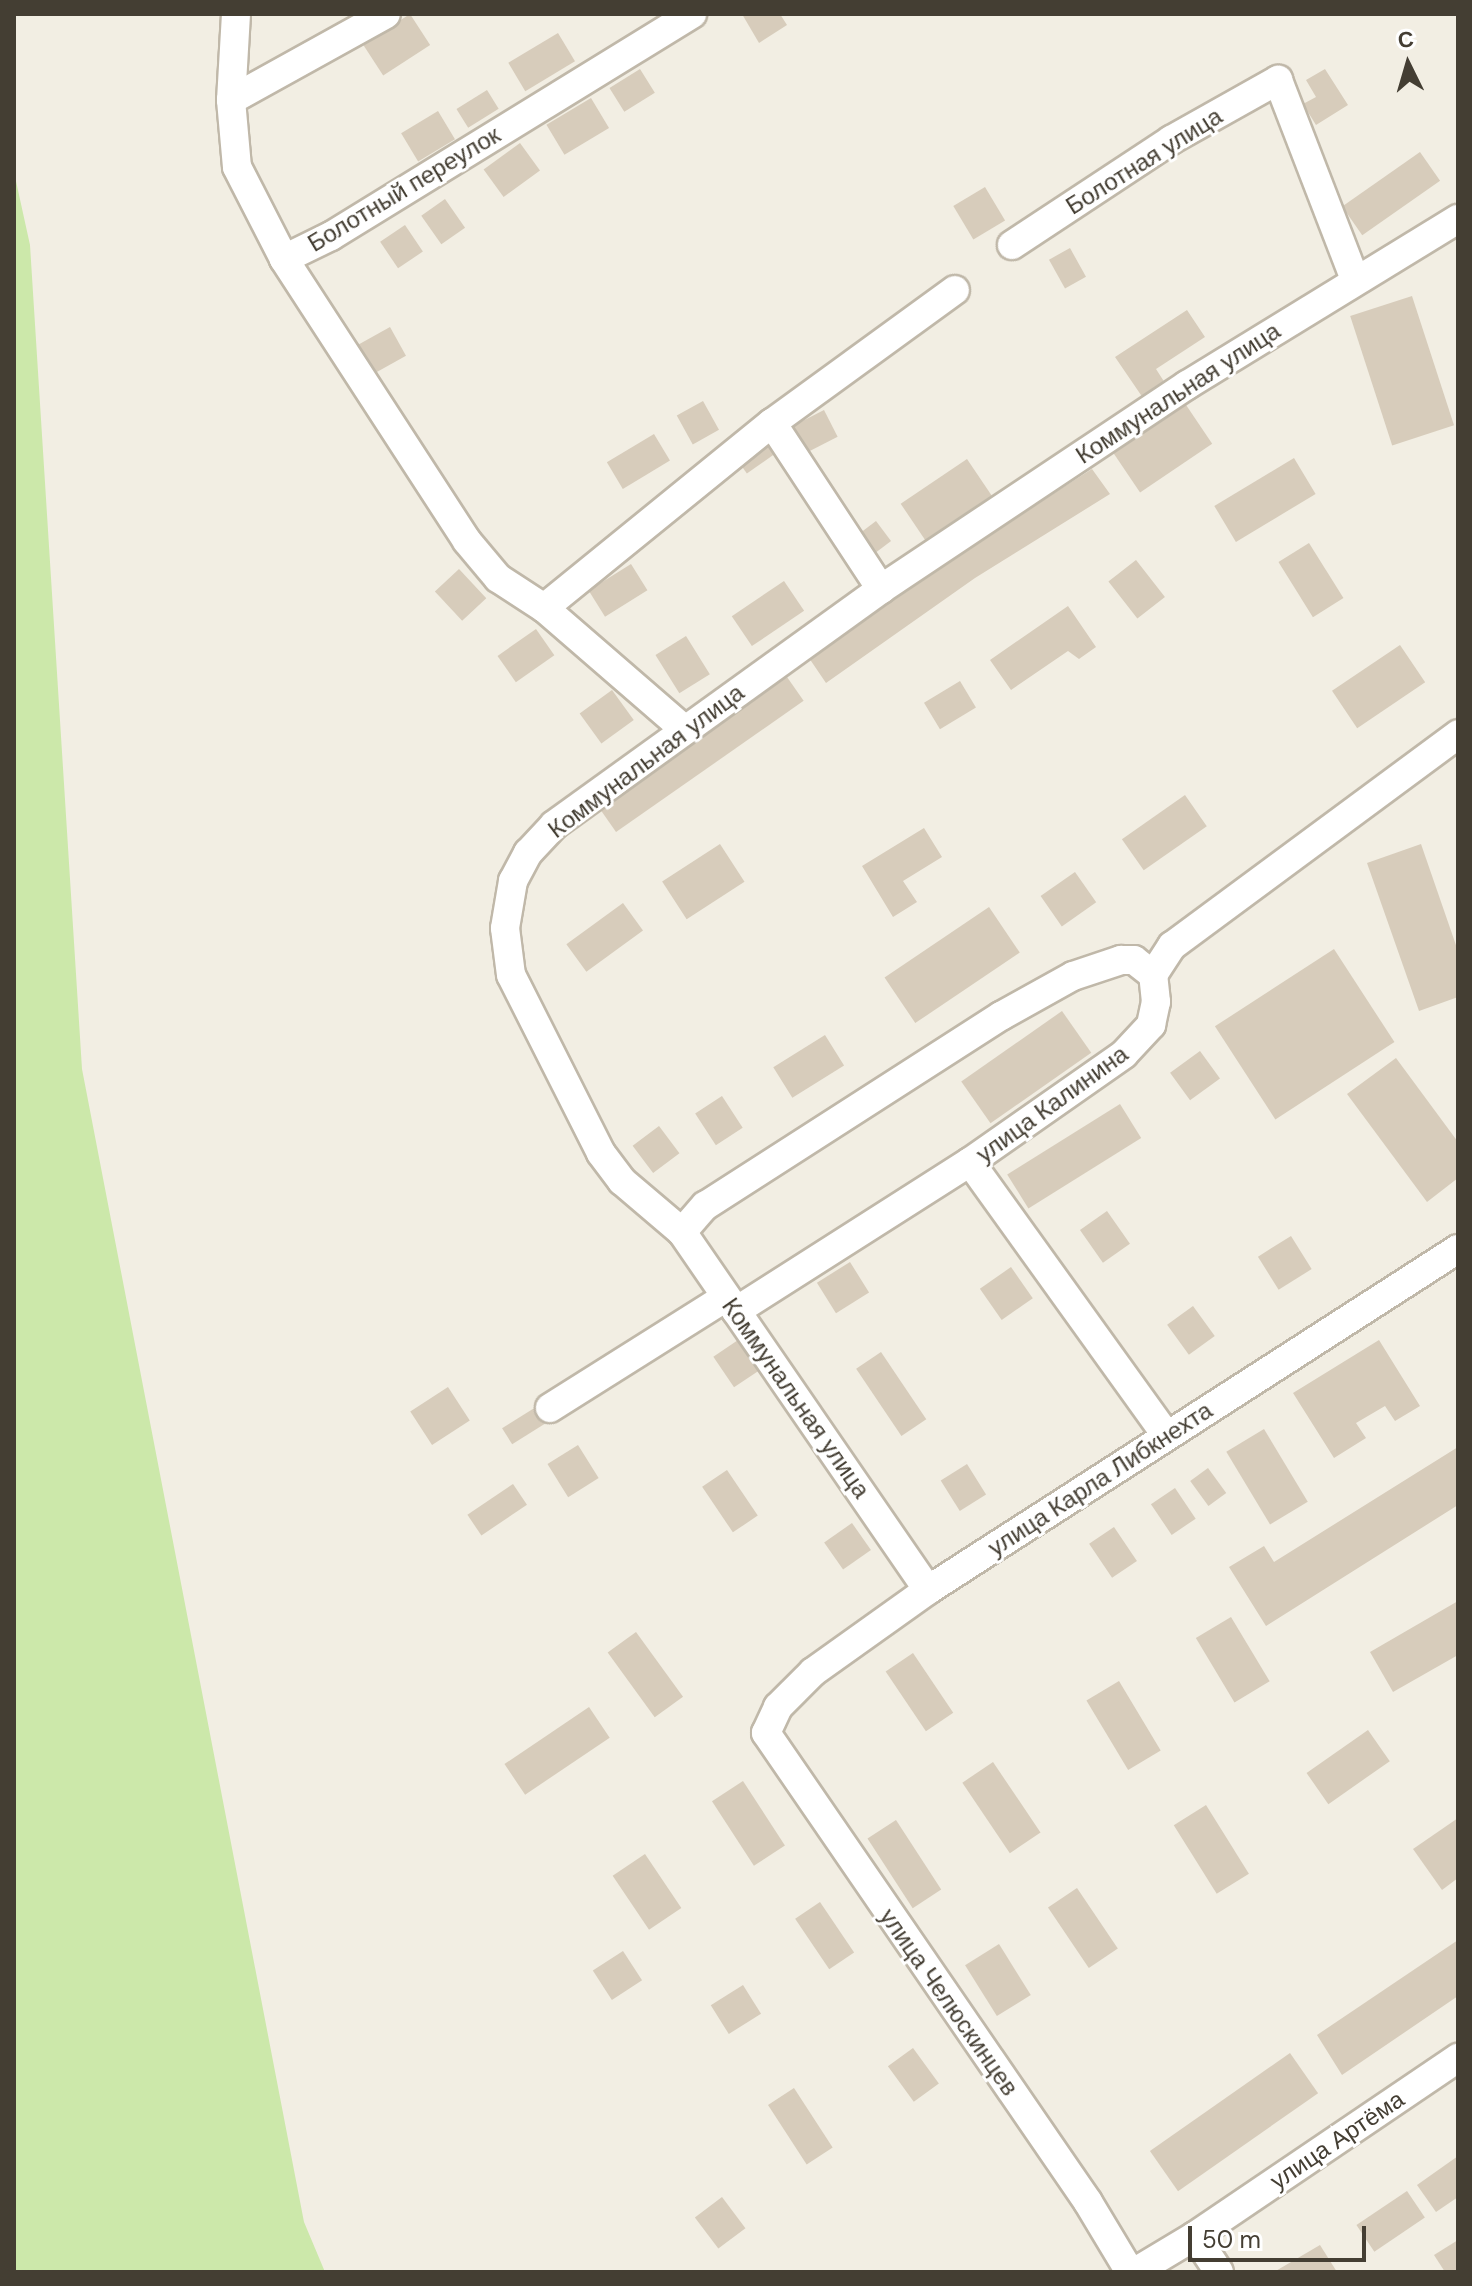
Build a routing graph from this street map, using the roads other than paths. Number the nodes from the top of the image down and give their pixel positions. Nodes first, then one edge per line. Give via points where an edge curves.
1 (236, 14) edge
2 (386, 14) edge
3 (692, 14) edge
4 (231, 100) junction
5 (1458, 219) edge
6 (1012, 245) dead end
7 (284, 259) junction
8 (1355, 280) junction
9 (955, 290) dead end
10 (772, 423) junction
11 (881, 589) junction
12 (544, 608) junction
13 (685, 730) junction
14 (1457, 739) edge
15 (1153, 975) junction
16 (970, 1162) junction
17 (682, 1232) junction
18 (1458, 1249) edge
19 (731, 1304) junction
20 (550, 1408) dead end
21 (1166, 1435) junction
22 (928, 1590) junction
23 (766, 1733) joint
24 (1458, 2058) edge
25 (1195, 2236) junction
26 (1132, 2272) edge
27 (1219, 2272) edge

1 - 4 street
2 - 4 street
3 - 7 street, Болотный переулок via 331,236
4 - 7 street via 237,167
5 - 8 street, Коммунальная улица
6 - 8 street, Болотная улица via 1171,140 1278,80
7 - 12 street, Болотный переулок via 467,541 498,578
8 - 11 street, Коммунальная улица
9 - 10 street
10 - 11 street
10 - 12 street
11 - 13 street, Коммунальная улица
12 - 13 street, Болотный переулок
13 - 17 street, Коммунальная улица via 554,825 528,853 513,881 505,928 511,975 520,997 601,1153 622,1181
14 - 15 street via 1172,946
15 - 16 street, улица Калинина via 1156,1002 1151,1025 1140,1040
15 - 17 street via 1134,960 1121,960 1073,976 1001,1016 705,1206
16 - 19 street, улица Калинина
16 - 21 street
17 - 19 street, Коммунальная улица
18 - 21 street, улица Карла Либкнехта
19 - 20 street, улица Калинина
19 - 22 street, Коммунальная улица
21 - 22 street, улица Карла Либкнехта
22 - 23 street, улица Карла Либкнехта via 813,1672 778,1707
23 - 26 street, улица Челюскинцев
24 - 25 street, улица Артёма
25 - 26 street, улица Артёма
25 - 27 street

